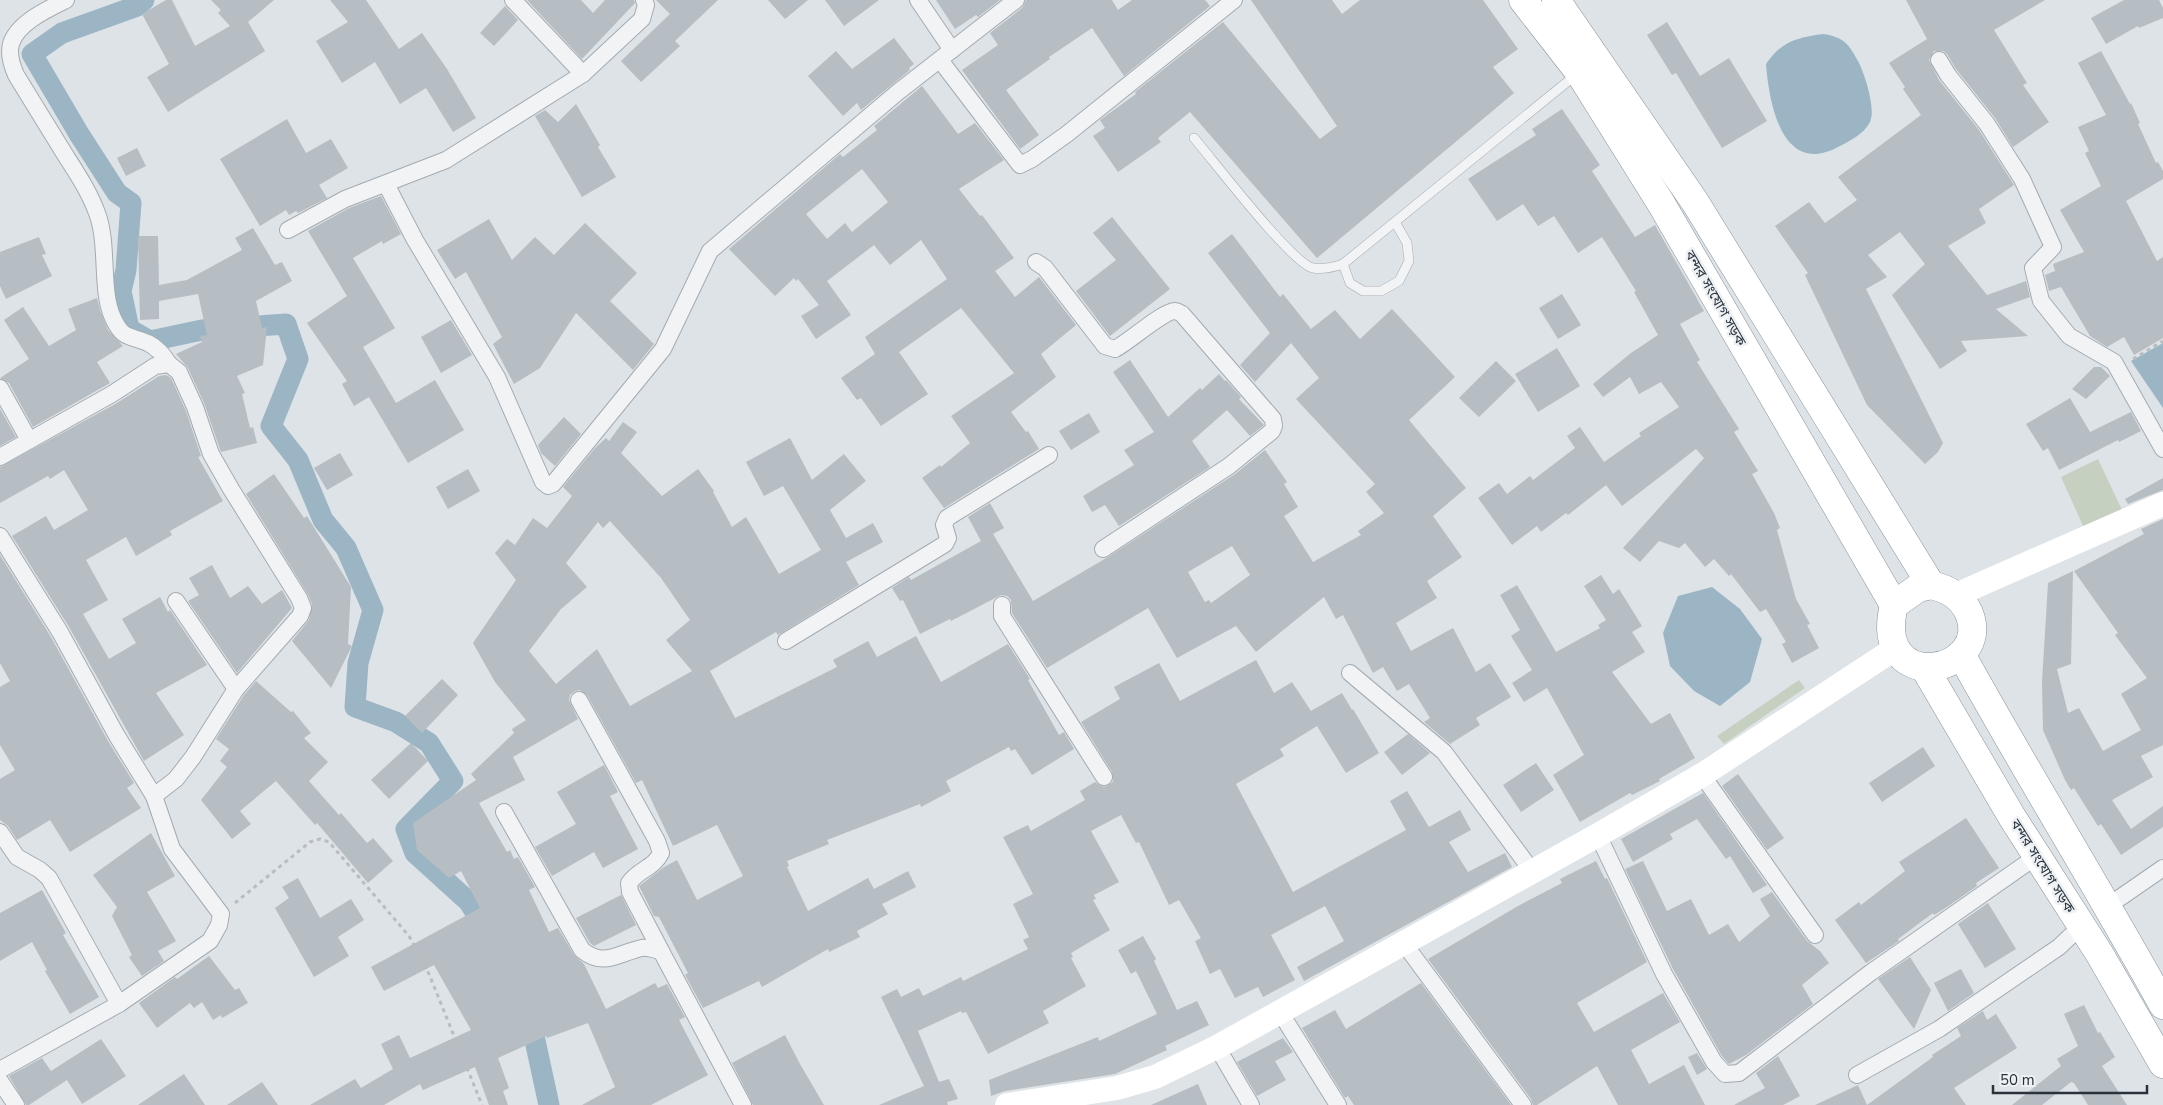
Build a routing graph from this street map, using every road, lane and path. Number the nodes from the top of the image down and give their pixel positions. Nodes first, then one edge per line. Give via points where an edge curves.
1 (66, 0) edge
2 (513, 0) edge
3 (644, 0) edge
4 (918, 0) edge
5 (1016, 0) edge
6 (1234, 0) edge
7 (1523, 0) edge
8 (1556, 0) edge
9 (946, 55) junction
10 (1939, 60) dead end
11 (1579, 72) junction
12 (583, 74) junction
13 (1194, 138) dead end
14 (386, 184) junction
15 (1395, 222) junction
16 (288, 230) dead end
17 (1036, 262) dead end
18 (1343, 264) junction
19 (2163, 341) edge
20 (169, 364) junction
21 (2118, 369) junction
22 (0, 388) edge
23 (29, 440) junction
24 (2163, 449) edge
25 (1048, 455) dead end
26 (0, 457) edge
27 (2163, 504) edge
28 (0, 536) edge
29 (1103, 549) dead end
30 (1930, 585) junction
31 (1956, 595) junction
32 (176, 601) dead end
33 (1894, 604) junction
34 (1002, 605) dead end
35 (786, 641) dead end
36 (1896, 648) junction
37 (1961, 654) junction
38 (1924, 667) junction
39 (1350, 673) dead end
40 (236, 689) junction
41 (579, 700) dead end
42 (1702, 775) junction
43 (1104, 777) dead end
44 (154, 796) junction
45 (504, 812) dead end
46 (0, 832) edge
47 (1598, 836) junction
48 (2037, 856) junction
49 (2163, 868) edge
50 (1532, 871) junction
51 (2108, 906) junction
52 (220, 914) junction
53 (2081, 926) junction
54 (1815, 936) dead end
55 (1403, 942) junction
56 (661, 951) junction
57 (2161, 994) edge
58 (119, 1004) junction
59 (1280, 1012) junction
60 (1217, 1047) junction
61 (2163, 1064) edge
62 (0, 1070) edge
63 (1857, 1075) dead end
64 (0, 1081) edge
65 (16, 1105) edge
66 (482, 1105) edge
67 (743, 1105) edge
68 (1006, 1105) edge
69 (1251, 1105) edge
70 (1338, 1105) edge
71 (1523, 1105) edge

1 - 20 street via 22,27 11,44 10,59 16,76 84,184 98,214 104,241 111,316 120,331 130,339 147,343 161,352
2 - 12 street
3 - 12 street via 646,5 642,19
4 - 9 street
5 - 9 street
6 - 9 street via 1066,134 1020,165
7 - 11 highway, বন্দর সংযোগ সড়ক
8 - 30 highway via 1695,202
9 - 14 street via 710,251 663,349 553,484 548,486 543,482 497,377 415,240
10 - 21 street via 1987,124 2022,179 2053,247 2033,268 2041,301 2069,336 2114,362
11 - 15 lane
11 - 33 highway, বন্দর সংযোগ সড়ক via 1662,205
12 - 14 street via 446,160
13 - 18 lane via 1299,260 1312,268
14 - 16 street via 345,199
15 - 18 lane
15 - 18 lane via 1407,243 1409,261 1399,281 1381,291 1363,291 1350,283
17 - 29 street via 1045,268 1105,346 1115,349 1165,314 1174,311 1182,314 1273,419 1272,431 1229,466
19 - 21 path
20 - 23 street via 155,366
20 - 40 street via 179,372 211,454 303,608 300,616
21 - 24 street
22 - 23 street
23 - 26 street
25 - 35 street via 947,518 944,525 948,538 945,544
27 - 31 street
28 - 44 street via 60,632
30 - 31 highway
30 - 33 highway via 1918,588
31 - 37 highway via 1965,604 1972,630
32 - 40 street
33 - 36 highway via 1890,630
34 - 43 street via 1002,616
36 - 38 highway via 1911,663
36 - 42 street
37 - 38 highway via 1950,663
37 - 51 highway
38 - 48 highway, বন্দর সংযোগ সড়ক
39 - 50 street via 1444,752
40 - 44 street via 193,757 176,779
41 - 56 street via 658,840 661,853 656,863 636,874 629,883 630,892
42 - 47 street
42 - 54 street
44 - 52 street via 172,849
45 - 56 street via 582,950 592,958 606,959 644,948
46 - 58 street via 17,857 49,878
47 - 48 street via 1664,974 1714,1062 1725,1074 1739,1073 1870,973
47 - 50 street
48 - 53 highway, বন্দর সংযোগ সড়ক
49 - 51 street
50 - 55 street
51 - 57 highway
52 - 58 street via 220,925 210,942
52 - 66 path via 310,842 320,839 330,842 409,936 429,974
53 - 61 highway, বন্দর সংযোগ সড়ক
53 - 63 street via 2058,947 1939,1029
55 - 59 street
55 - 71 street
56 - 67 street
58 - 62 street
59 - 60 street
59 - 70 street
60 - 68 street via 1155,1076 1118,1088
60 - 69 street
64 - 65 street

